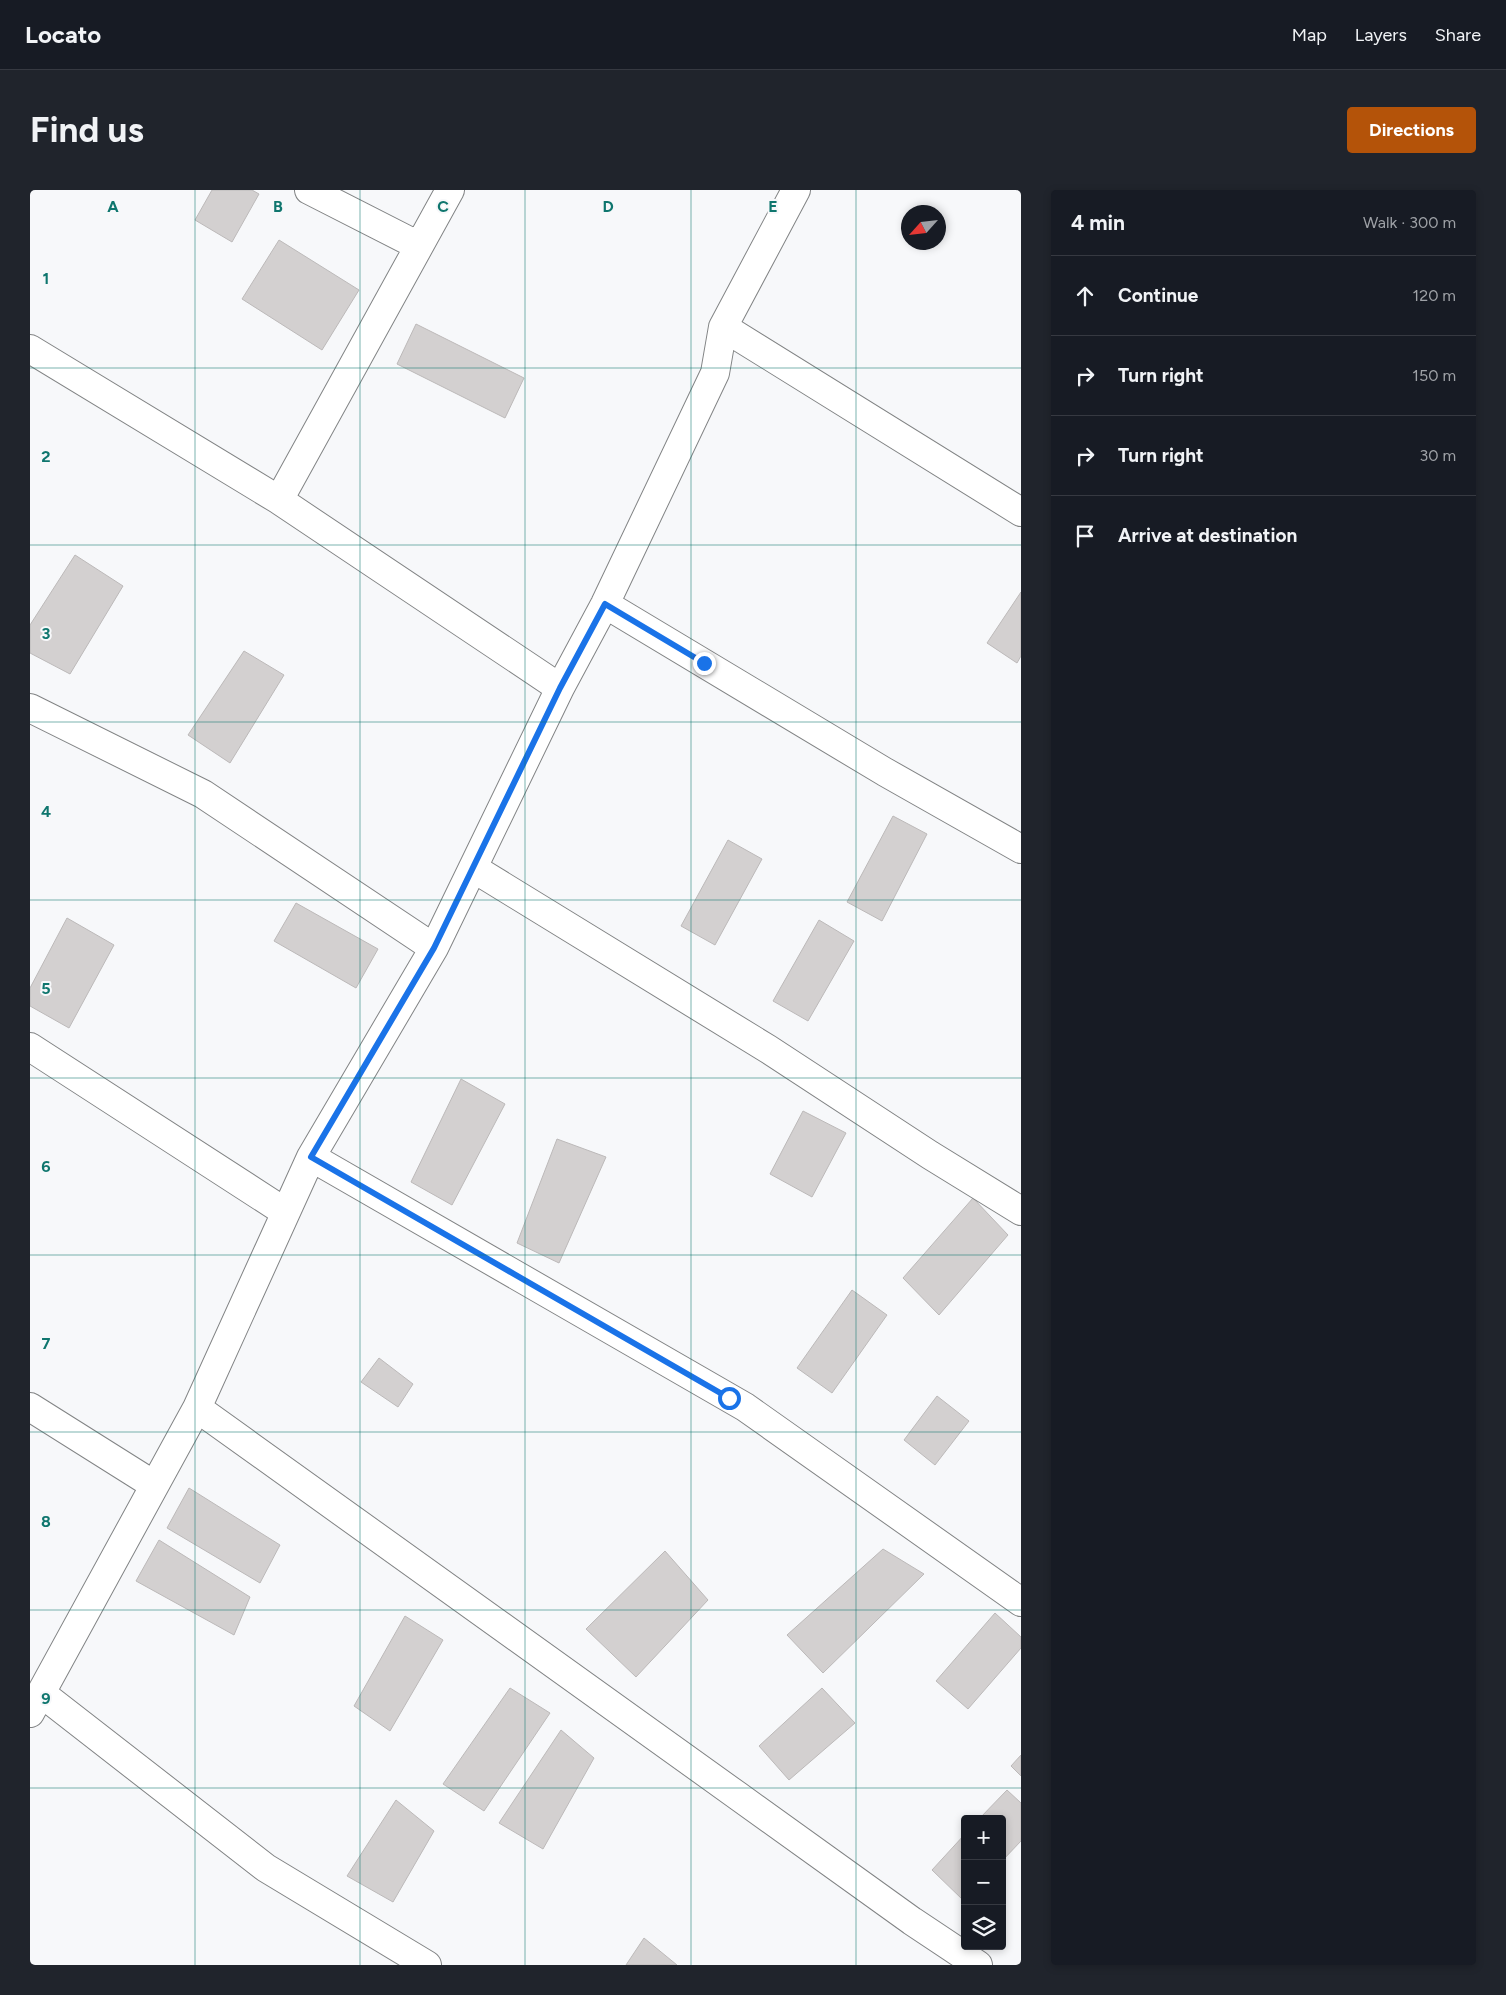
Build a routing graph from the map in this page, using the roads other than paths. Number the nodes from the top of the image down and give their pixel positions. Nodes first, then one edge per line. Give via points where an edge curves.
1 (308, 190) edge
2 (450, 190) edge
3 (796, 190) edge
4 (419, 246) junction
5 (723, 327) junction
6 (30, 349) edge
7 (279, 500) junction
8 (1021, 512) edge
9 (605, 604) junction
10 (560, 688) junction
11 (30, 708) edge
12 (1021, 849) edge
13 (473, 868) junction
14 (434, 948) junction
15 (30, 1047) edge
16 (311, 1157) junction
17 (1021, 1211) edge
18 (285, 1212) junction
19 (30, 1407) edge
20 (197, 1408) junction
21 (154, 1485) junction
22 (1021, 1602) edge
23 (35, 1703) edge
24 (427, 1965) edge
25 (978, 1965) edge

1 - 4 street
2 - 4 street
3 - 5 street
4 - 7 street
5 - 8 street
5 - 9 street via 715,372
6 - 7 street
7 - 10 street
9 - 10 street
9 - 12 street via 885,772
10 - 13 street
11 - 14 street via 203,794
13 - 14 street
13 - 17 street via 768,1049
14 - 16 street
15 - 18 street
16 - 18 street
16 - 22 street via 745,1407
18 - 20 street
19 - 21 street
20 - 21 street
20 - 25 street
21 - 23 street
23 - 24 street via 266,1868

